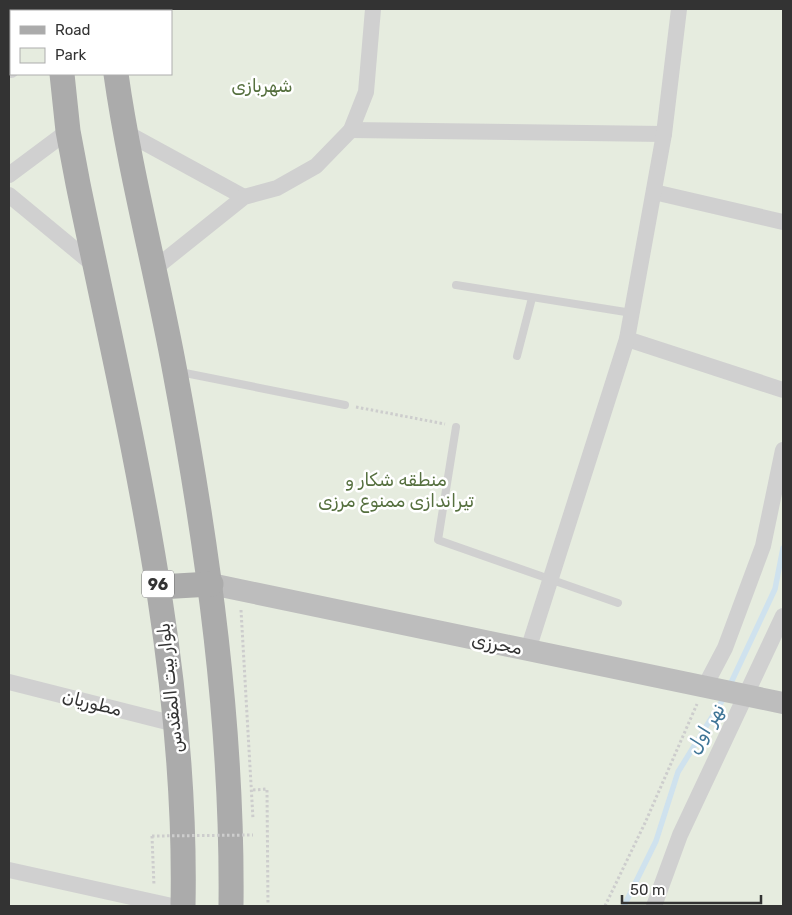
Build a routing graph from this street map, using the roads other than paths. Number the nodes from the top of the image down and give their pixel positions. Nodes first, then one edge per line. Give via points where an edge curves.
1 (373, 9) edge
2 (679, 9) edge
3 (62, 75) edge
4 (116, 75) edge
5 (351, 130) junction
6 (68, 131) junction
7 (125, 132) junction
8 (664, 134) junction
9 (9, 176) edge
10 (654, 192) junction
11 (9, 195) edge
12 (244, 197) junction
13 (783, 222) edge
14 (94, 266) junction
15 (154, 269) junction
16 (456, 285) dead end
17 (532, 298) junction
18 (632, 313) junction
19 (628, 339) junction
20 (517, 356) dead end
21 (175, 371) junction
22 (783, 390) edge
23 (345, 405) road end
24 (456, 426) road end
25 (783, 450) edge
26 (550, 580) junction
27 (211, 584) junction
28 (159, 587) junction
29 (618, 603) dead end
30 (783, 616) edge
31 (528, 650) junction
32 (9, 682) edge
33 (711, 687) junction
34 (742, 693) junction
35 (783, 703) edge
36 (175, 724) junction
37 (9, 870) edge
38 (172, 906) edge
39 (183, 906) edge
40 (230, 906) edge
41 (654, 906) edge

1 - 5 street via 366,92
2 - 8 street
3 - 6 main road, 96
4 - 7 main road
5 - 8 street
5 - 12 street via 316,166 277,188
6 - 9 street
6 - 14 main road, 96
7 - 12 street
7 - 15 main road
8 - 10 street
10 - 13 street
10 - 18 street
11 - 14 street
12 - 15 street
14 - 28 main road, بلوار بیت المقدس / 96
15 - 21 main road
16 - 17 lane
17 - 18 lane
17 - 20 lane
18 - 19 street
19 - 22 street
19 - 26 street
21 - 23 lane
21 - 27 main road
24 - 26 lane via 438,540
25 - 33 street via 763,546
26 - 29 lane
26 - 31 street
27 - 28 main road
27 - 31 street, محرزی
27 - 40 main road via 228,768
28 - 36 main road, بلوار بیت المقدس / 96
30 - 34 street
31 - 33 street, محرزی
32 - 36 street, مطوریان
33 - 34 street, محرزی
34 - 35 street, محرزی
34 - 41 street via 680,835
36 - 39 main road, بلوار بیت المقدس / 96 via 184,853
37 - 38 street

